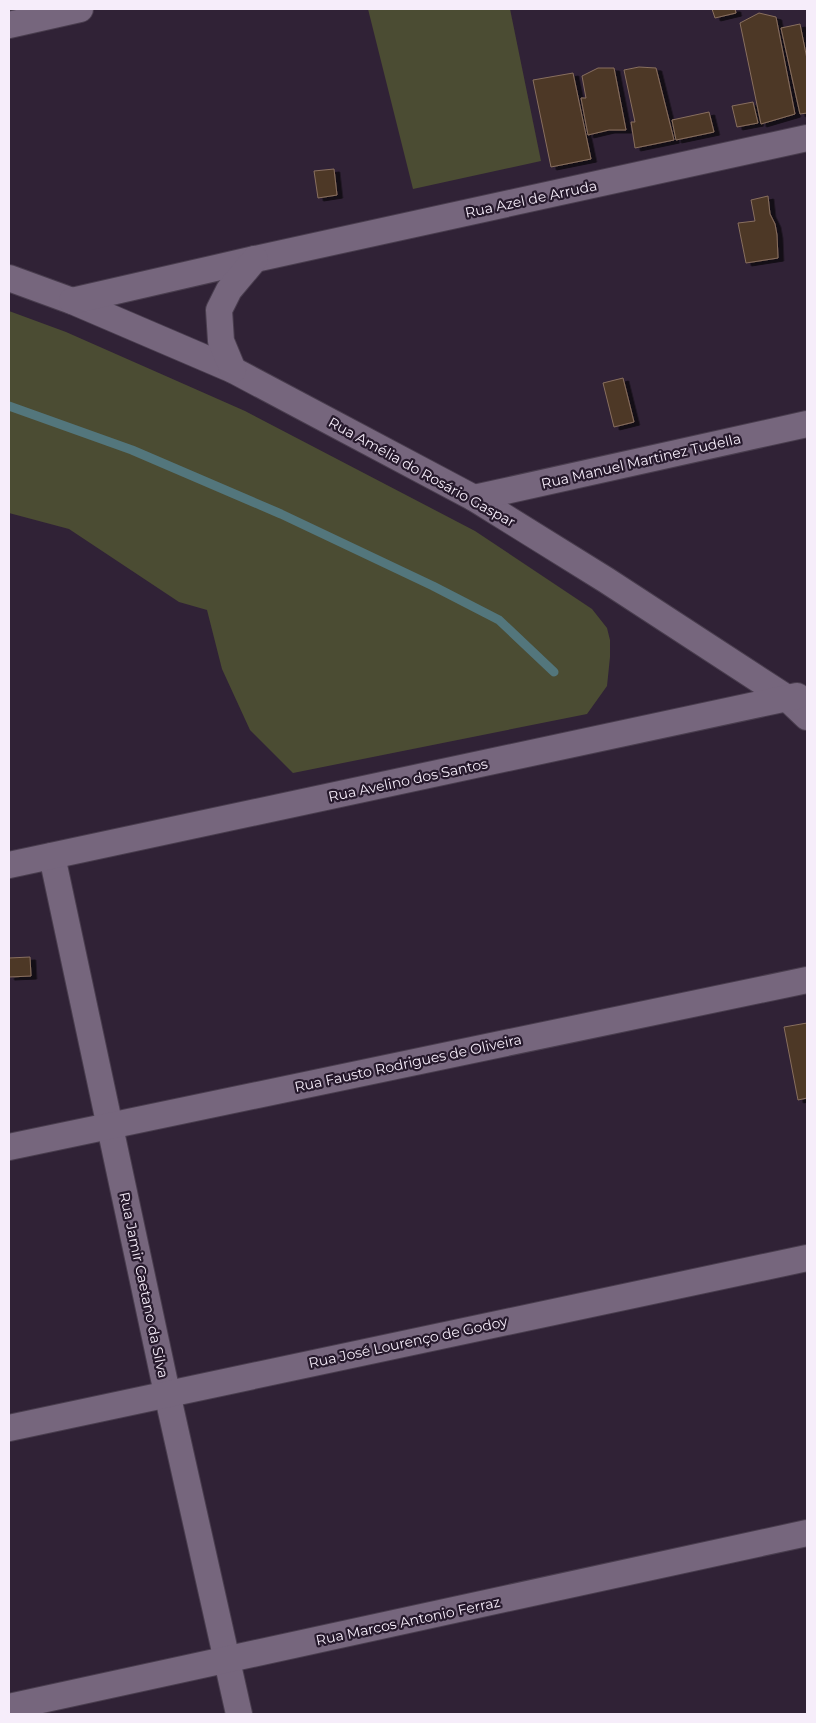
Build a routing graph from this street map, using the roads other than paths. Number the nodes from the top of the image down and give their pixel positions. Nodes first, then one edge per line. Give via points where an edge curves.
1 (80, 9) edge
2 (9, 25) edge
3 (807, 138) edge
4 (255, 259) junction
5 (9, 278) edge
6 (72, 301) junction
7 (234, 370) junction
8 (807, 424) edge
9 (474, 498) junction
10 (797, 696) edge
11 (807, 717) edge
12 (52, 856) junction
13 (9, 865) edge
14 (807, 980) edge
15 (110, 1125) junction
16 (9, 1147) edge
17 (807, 1258) edge
18 (167, 1393) junction
19 (9, 1428) edge
20 (807, 1533) edge
21 (228, 1660) junction
22 (9, 1707) edge
23 (239, 1714) edge

1 - 2 street
3 - 4 street, Rua Azel de Arruda
4 - 6 street, Rua Azel de Arruda
4 - 7 street via 229,290 219,310 221,341
5 - 6 street, Rua Amélia do Rosário Gaspar
6 - 7 street, Rua Amélia do Rosário Gaspar
7 - 9 street, Rua Amélia do Rosário Gaspar
8 - 9 street, Rua Manuel Martinez Tudella
9 - 10 street, Rua Amélia do Rosário Gaspar
10 - 11 street, Rua Amélia do Rosário Gaspar
10 - 12 street, Rua Avelino dos Santos
12 - 13 street, Rua Avelino dos Santos
12 - 15 street, Rua Jamir Caetano da Silva
14 - 15 street, Rua Fausto Rodrigues de Oliveira
15 - 16 street, Rua Fausto Rodrigues de Oliveira
15 - 18 street, Rua Jamir Caetano da Silva
17 - 18 street, Rua José Lourenço de Godoy
18 - 19 street, Rua José Lourenço de Godoy
18 - 21 street, Rua Jamir Caetano da Silva
20 - 21 street, Rua Marcos Antonio Ferraz
21 - 22 street, Rua Marcos Antonio Ferraz
21 - 23 street, Rua Jamir Caetano da Silva

